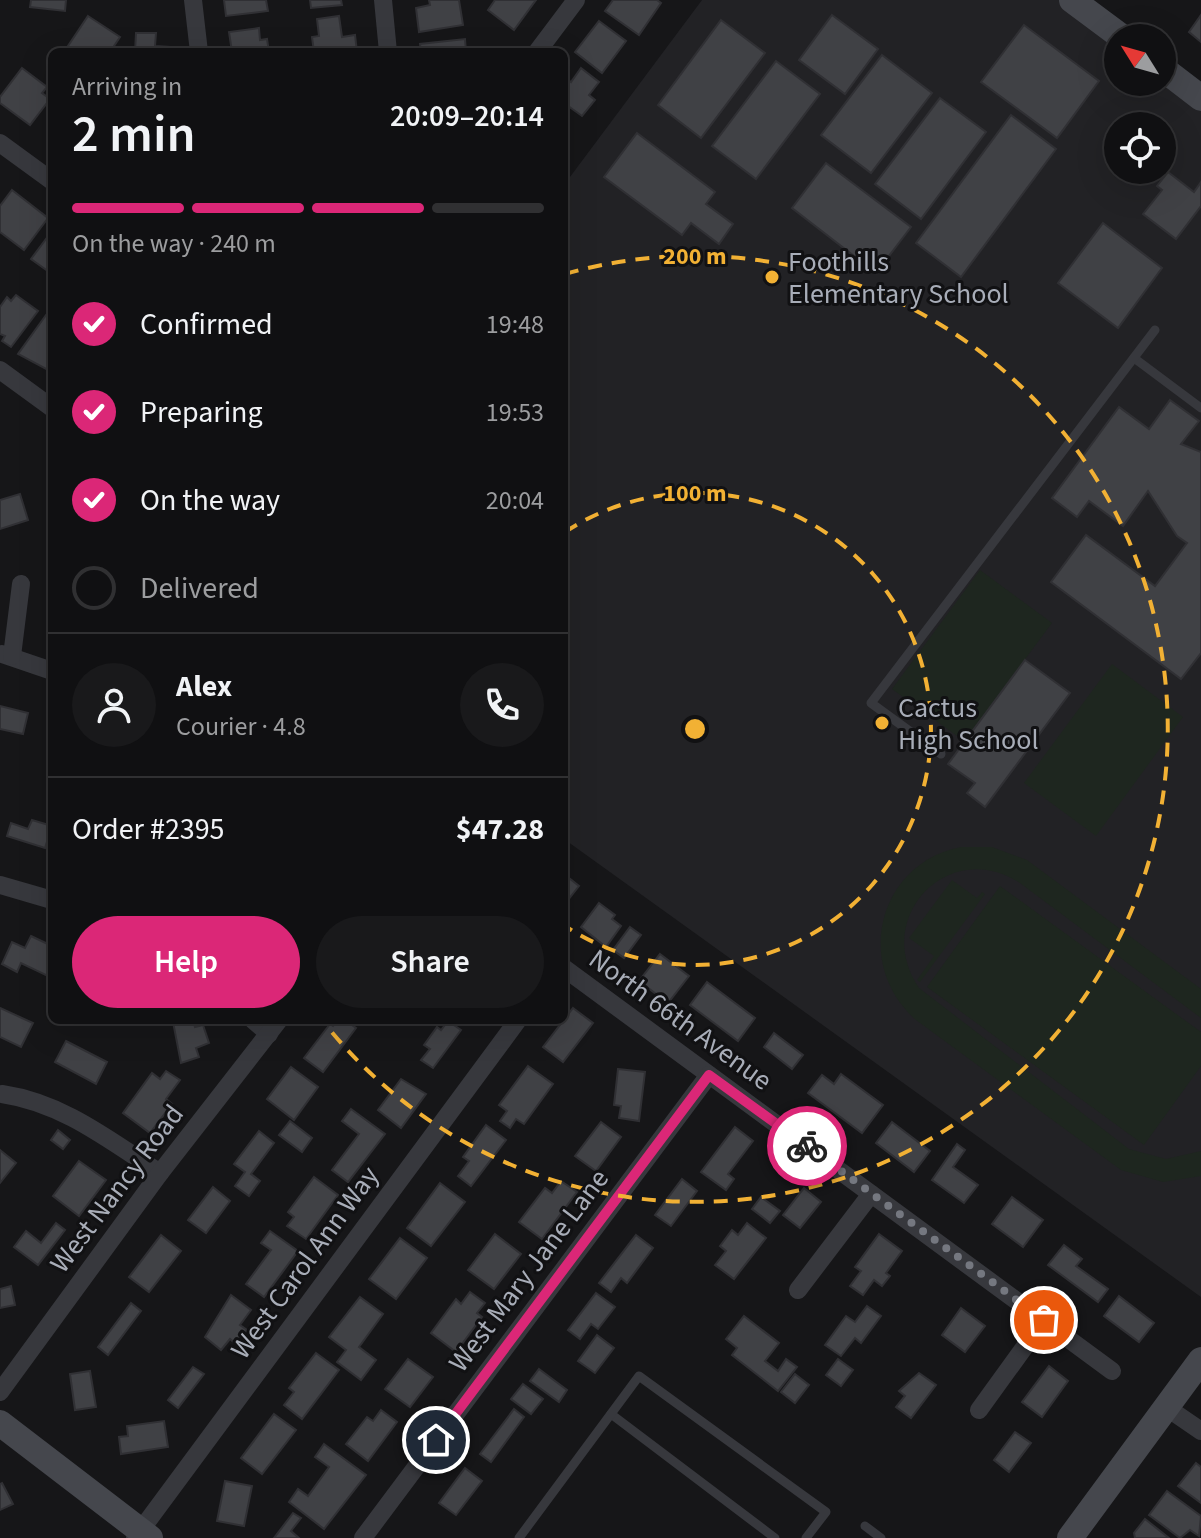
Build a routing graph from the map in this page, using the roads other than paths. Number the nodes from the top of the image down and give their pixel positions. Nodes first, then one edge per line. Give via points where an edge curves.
1 (193, 0) edge
2 (383, 0) edge
3 (576, 0) edge
4 (1072, 0) edge
5 (1104, 24) edge
6 (199, 48) edge
7 (388, 48) edge
8 (540, 48) edge
9 (1176, 79) edge
10 (1201, 98) edge
11 (0, 143) edge
12 (48, 178) edge
13 (1155, 330) dead end
14 (1134, 358) junction
15 (0, 370) edge
16 (48, 405) edge
17 (1201, 408) edge
18 (21, 584) dead end
19 (6, 655) edge
20 (48, 670) edge
21 (941, 754) dead end
22 (0, 885) edge
23 (48, 899) edge
24 (568, 971) edge
25 (515, 1024) edge
26 (274, 1027) edge
27 (709, 1075) junction
28 (2, 1094) edge
29 (160, 1173) junction
30 (871, 1194) junction
31 (798, 1290) dead end
32 (1044, 1320) junction
33 (1201, 1360) edge
34 (1112, 1371) dead end
35 (3, 1383) edge
36 (1166, 1407) junction
37 (979, 1410) dead end
38 (611, 1414) junction
39 (0, 1423) edge
40 (1201, 1431) edge
41 (865, 1526) dead end
42 (142, 1536) edge
43 (363, 1538) edge
44 (519, 1538) edge
45 (775, 1538) edge
46 (806, 1538) edge
47 (881, 1538) edge
48 (1070, 1538) edge

1 - 6 street
2 - 7 street
3 - 8 street
4 - 5 main road
9 - 10 main road
11 - 12 street
13 - 14 lane
14 - 17 lane
14 - 21 lane via 871,703
15 - 16 street
18 - 19 street
19 - 20 street
22 - 23 street
24 - 27 street, North 66th Avenue
25 - 42 street, West Carol Ann Way
26 - 29 street, West Nancy Road
27 - 30 street, North 66th Avenue
27 - 43 street, West Mary Jane Lane
28 - 29 street via 62,1110
29 - 35 street, West Nancy Road
30 - 31 street
30 - 32 street, North 66th Avenue
32 - 34 street, North 66th Avenue
32 - 37 street
33 - 36 main road
36 - 40 street
36 - 48 main road
38 - 44 lane
38 - 45 lane
38 - 46 lane via 639,1376 826,1512
39 - 42 main road
41 - 47 lane

